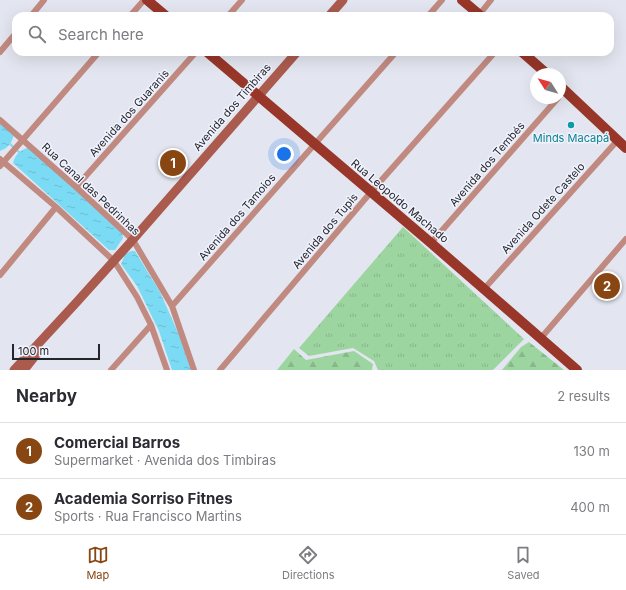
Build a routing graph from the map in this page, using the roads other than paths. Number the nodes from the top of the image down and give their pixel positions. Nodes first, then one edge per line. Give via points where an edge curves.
1 (44, 0) edge
2 (144, 0) edge
3 (147, 0) edge
4 (242, 0) edge
5 (343, 0) edge
6 (442, 0) edge
7 (462, 0) edge
8 (491, 0) edge
9 (34, 12) edge
10 (134, 12) edge
11 (161, 12) edge
12 (232, 12) edge
13 (332, 12) edge
14 (432, 12) edge
15 (476, 12) edge
16 (482, 12) edge
17 (12, 38) edge
18 (0, 52) edge
19 (96, 56) edge
20 (192, 56) edge
21 (212, 56) edge
22 (293, 56) edge
23 (392, 56) edge
24 (492, 56) edge
25 (527, 56) edge
26 (540, 68) edge
27 (566, 94) edge
28 (258, 95) junction
29 (553, 104) edge
30 (0, 120) edge
31 (22, 140) junction
32 (617, 141) junction
33 (314, 144) junction
34 (626, 148) edge
35 (626, 153) edge
36 (2, 162) edge
37 (76, 187) junction
38 (371, 192) junction
39 (56, 207) junction
40 (626, 239) edge
41 (131, 242) junction
42 (431, 243) junction
43 (115, 259) junction
44 (0, 275) edge
45 (484, 289) junction
46 (75, 304) junction
47 (172, 306) junction
48 (151, 325) junction
49 (541, 338) junction
50 (14, 370) edge
51 (24, 370) edge
52 (111, 370) edge
53 (167, 370) edge
54 (194, 370) edge
55 (220, 370) edge
56 (577, 370) edge

1 - 9 street
2 - 10 street
3 - 11 main road
4 - 12 street
5 - 13 street
6 - 14 street
7 - 15 main road
8 - 16 street
17 - 18 street
19 - 31 street
20 - 37 street, Avenida dos Guaranis
21 - 28 main road, Rua Leopoldo Machado
22 - 28 street, Avenida dos Timbiras
23 - 33 street, Avenida dos Tamoios
24 - 38 street, Avenida dos Tupis
25 - 26 main road
27 - 32 main road
28 - 33 main road, Rua Leopoldo Machado
28 - 41 street, Avenida dos Timbiras
29 - 42 street, Avenida dos Tembés
30 - 31 street, Rua Canal das Pedrinhas
31 - 36 street
31 - 37 street, Rua Canal das Pedrinhas
32 - 34 main road
32 - 35 main road
32 - 45 street, Avenida Odete Castelo
33 - 38 main road, Rua Leopoldo Machado
33 - 47 street, Avenida dos Tamoios
36 - 39 street
37 - 41 street, Rua Canal das Pedrinhas
38 - 42 main road, Rua Leopoldo Machado
38 - 55 street, Avenida dos Tupis
39 - 43 street
39 - 44 street
40 - 49 street
41 - 43 street, Avenida dos Timbiras
41 - 47 street, Rua Canal das Pedrinhas
42 - 45 main road, Rua Leopoldo Machado
43 - 46 street, Avenida dos Timbiras
43 - 48 street
45 - 49 main road, Rua Leopoldo Machado
46 - 50 street, Avenida dos Timbiras
46 - 51 street, Avenida dos Timbiras
47 - 54 street, Rua Canal das Pedrinhas
48 - 52 street
48 - 53 street
49 - 56 main road, Rua Leopoldo Machado

